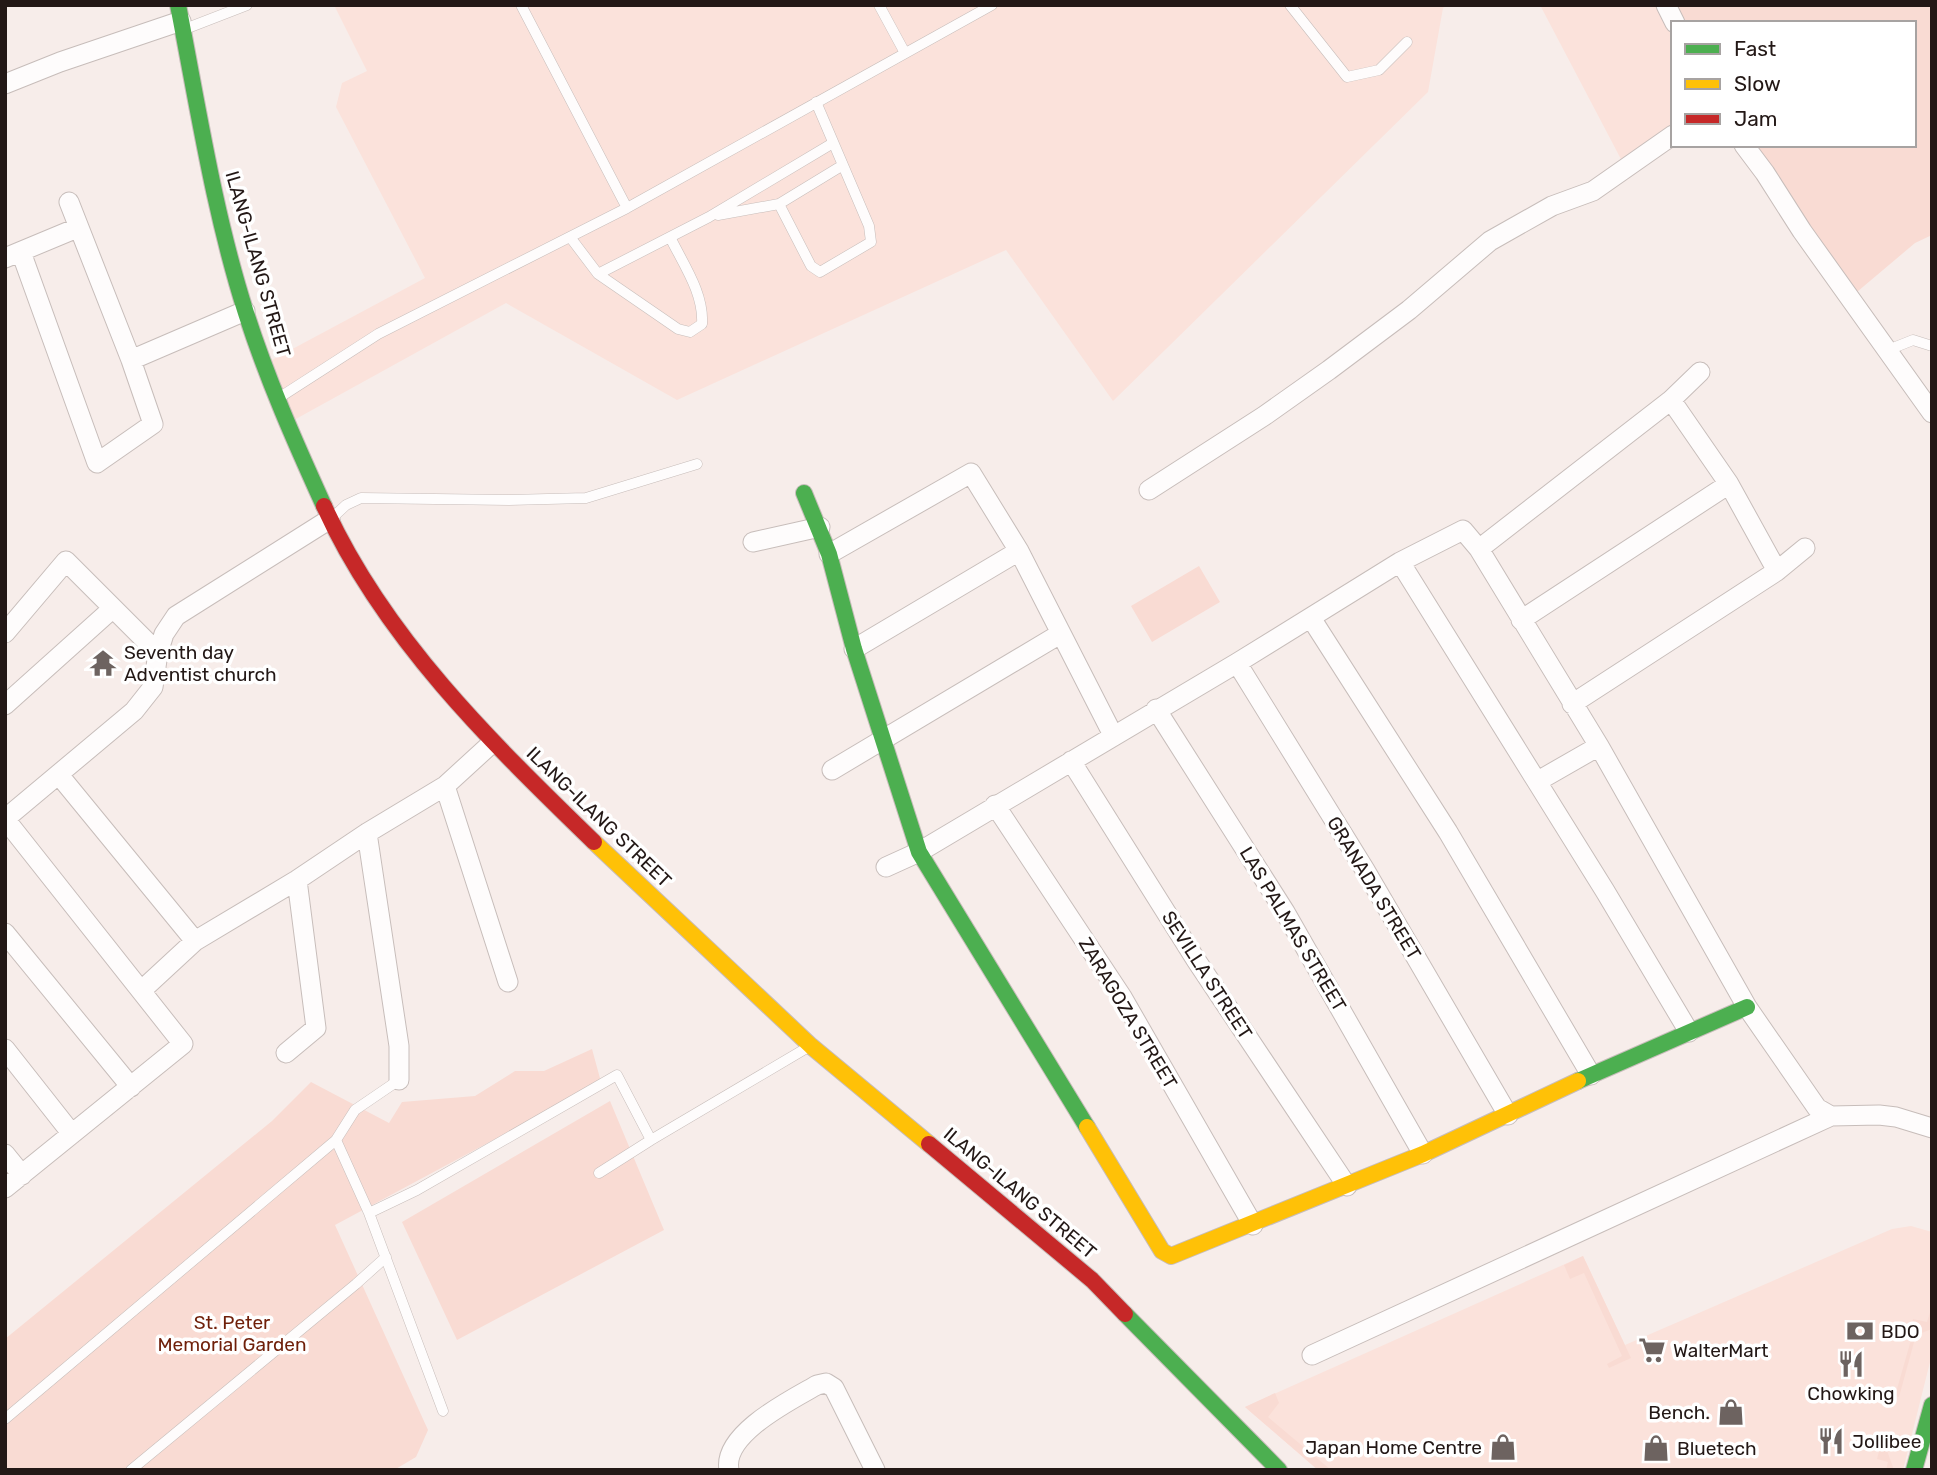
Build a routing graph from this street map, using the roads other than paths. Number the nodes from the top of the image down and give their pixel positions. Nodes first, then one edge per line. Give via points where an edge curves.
1 (247, 5) edge
2 (521, 5) edge
3 (879, 5) edge
4 (992, 5) edge
5 (1290, 5) edge
6 (1666, 5) edge
7 (180, 19) edge
8 (1674, 21) edge
9 (1407, 42) dead end
10 (905, 53) junction
11 (5, 85) edge
12 (816, 103) junction
13 (1671, 136) edge
14 (833, 143) junction
15 (1746, 147) edge
16 (843, 165) junction
17 (69, 202) dead end
18 (779, 204) junction
19 (627, 208) junction
20 (709, 217) junction
21 (78, 228) junction
22 (570, 237) junction
23 (670, 237) junction
24 (13, 255) edge
25 (598, 274) junction
26 (245, 311) junction
27 (1932, 346) edge
28 (1888, 350) junction
29 (131, 360) junction
30 (1700, 372) dead end
31 (276, 400) junction
32 (1671, 400) junction
33 (1932, 413) edge
34 (697, 464) dead end
35 (1729, 484) junction
36 (1149, 490) dead end
37 (804, 493) dead end
38 (330, 519) junction
39 (820, 527) junction
40 (753, 542) dead end
41 (1805, 548) dead end
42 (1479, 549) junction
43 (1018, 551) junction
44 (829, 554) junction
45 (1400, 562) junction
46 (1777, 570) junction
47 (112, 609) junction
48 (1311, 618) junction
49 (1521, 620) junction
50 (5, 633) edge
51 (1060, 634) junction
52 (854, 649) junction
53 (158, 653) junction
54 (1237, 663) junction
55 (1572, 704) junction
56 (5, 705) edge
57 (1156, 709) junction
58 (1113, 735) junction
59 (883, 740) junction
60 (492, 743) junction
61 (1599, 746) junction
62 (1071, 761) junction
63 (832, 770) dead end
64 (59, 775) junction
65 (1538, 781) junction
66 (445, 786) junction
67 (995, 805) junction
68 (5, 819) edge
69 (367, 833) junction
70 (919, 852) junction
71 (886, 867) dead end
72 (297, 880) junction
73 (5, 933) edge
74 (195, 941) junction
75 (508, 982) dead end
76 (142, 990) junction
77 (1747, 1007) junction
78 (1689, 1032) junction
79 (811, 1046) junction
80 (5, 1049) edge
81 (286, 1053) dead end
82 (1591, 1075) junction
83 (399, 1080) joint
84 (131, 1087) junction
85 (1508, 1115) junction
86 (1831, 1116) junction
87 (1932, 1128) edge
88 (72, 1134) junction
89 (336, 1140) junction
90 (651, 1140) junction
91 (5, 1154) edge
92 (1423, 1154) junction
93 (599, 1173) dead end
94 (22, 1175) junction
95 (1347, 1186) junction
96 (5, 1188) edge
97 (369, 1213) junction
98 (1253, 1225) junction
99 (386, 1257) junction
100 (1312, 1355) dead end
101 (1932, 1405) edge
102 (443, 1411) dead end
103 (5, 1419) edge
104 (131, 1470) edge
105 (729, 1470) edge
106 (875, 1470) edge
107 (1279, 1470) edge
108 (1914, 1470) edge

1 - 7 lane
2 - 19 lane
3 - 10 lane
4 - 10 lane
5 - 9 lane via 1347,77 1378,70
6 - 8 street
7 - 11 street
7 - 26 main road, ILANG-ILANG STREET via 221,221
10 - 12 lane
12 - 14 lane
12 - 19 lane
13 - 36 street via 1593,191 1552,206 1490,241 1329,370
14 - 16 lane
14 - 20 lane
15 - 28 street
16 - 18 lane
16 - 18 lane via 869,226 871,242 820,272 811,266
17 - 21 street
18 - 20 lane
19 - 22 lane
20 - 23 lane
21 - 24 street
21 - 29 street
22 - 25 lane
22 - 31 lane via 378,334
23 - 25 lane
23 - 25 lane via 703,310 702,324 690,332
24 - 29 street via 97,463 153,424
26 - 29 street
26 - 31 main road, ILANG-ILANG STREET
27 - 28 lane via 1913,340
28 - 33 street
30 - 32 street
31 - 38 main road, ILANG-ILANG STREET
32 - 35 street
32 - 42 street
34 - 38 lane via 586,498 360,498
35 - 46 street
35 - 49 street
37 - 39 main road
38 - 53 street via 176,616
38 - 60 main road, ILANG-ILANG STREET via 394,626
39 - 40 street
39 - 44 main road
41 - 46 street
42 - 45 street via 1463,530
42 - 49 street
43 - 44 street via 971,473
43 - 51 street
43 - 52 street
44 - 52 main road
45 - 48 street
45 - 65 street
46 - 55 street
47 - 50 street via 66,561
47 - 53 street
47 - 56 street
48 - 54 street
48 - 82 street via 1448,832
49 - 55 street
51 - 58 street
51 - 59 street
52 - 59 main road
53 - 64 street via 153,687 134,710
54 - 57 street
54 - 85 street, GRANADA STREET
55 - 61 street
57 - 58 street
57 - 92 street, LAS PALMAS STREET via 1285,912
58 - 62 street
59 - 63 street
59 - 70 main road
60 - 66 street
60 - 79 main road, ILANG-ILANG STREET
61 - 65 street
61 - 77 street
62 - 67 street
62 - 95 street, SEVILLA STREET via 1196,960
64 - 68 street
64 - 74 street
65 - 78 street
66 - 69 street
66 - 75 street
67 - 70 street
67 - 98 street, ZARAGOZA STREET via 1122,997
68 - 76 street
69 - 72 street
69 - 83 street via 399,1046
70 - 71 street
70 - 98 main road via 1162,1251 1180,1254
72 - 74 street
72 - 81 street via 316,1028
73 - 84 street
74 - 76 street
76 - 84 street via 183,1044
77 - 78 main road
77 - 86 street via 1817,1108
78 - 82 main road
79 - 90 lane
79 - 107 main road, ILANG-ILANG STREET via 1092,1280
80 - 88 street
82 - 85 main road
83 - 89 lane via 355,1110
84 - 88 street
85 - 92 main road
86 - 87 street via 1896,1117
86 - 100 street
88 - 94 street
89 - 97 lane
89 - 103 lane
90 - 93 lane
90 - 97 lane via 617,1075
91 - 94 street
92 - 95 main road
94 - 96 street
95 - 98 main road
97 - 99 lane
99 - 102 lane
99 - 104 lane
101 - 108 main road
105 - 106 street via 727,1462 737,1442 760,1419 826,1383 834,1388

